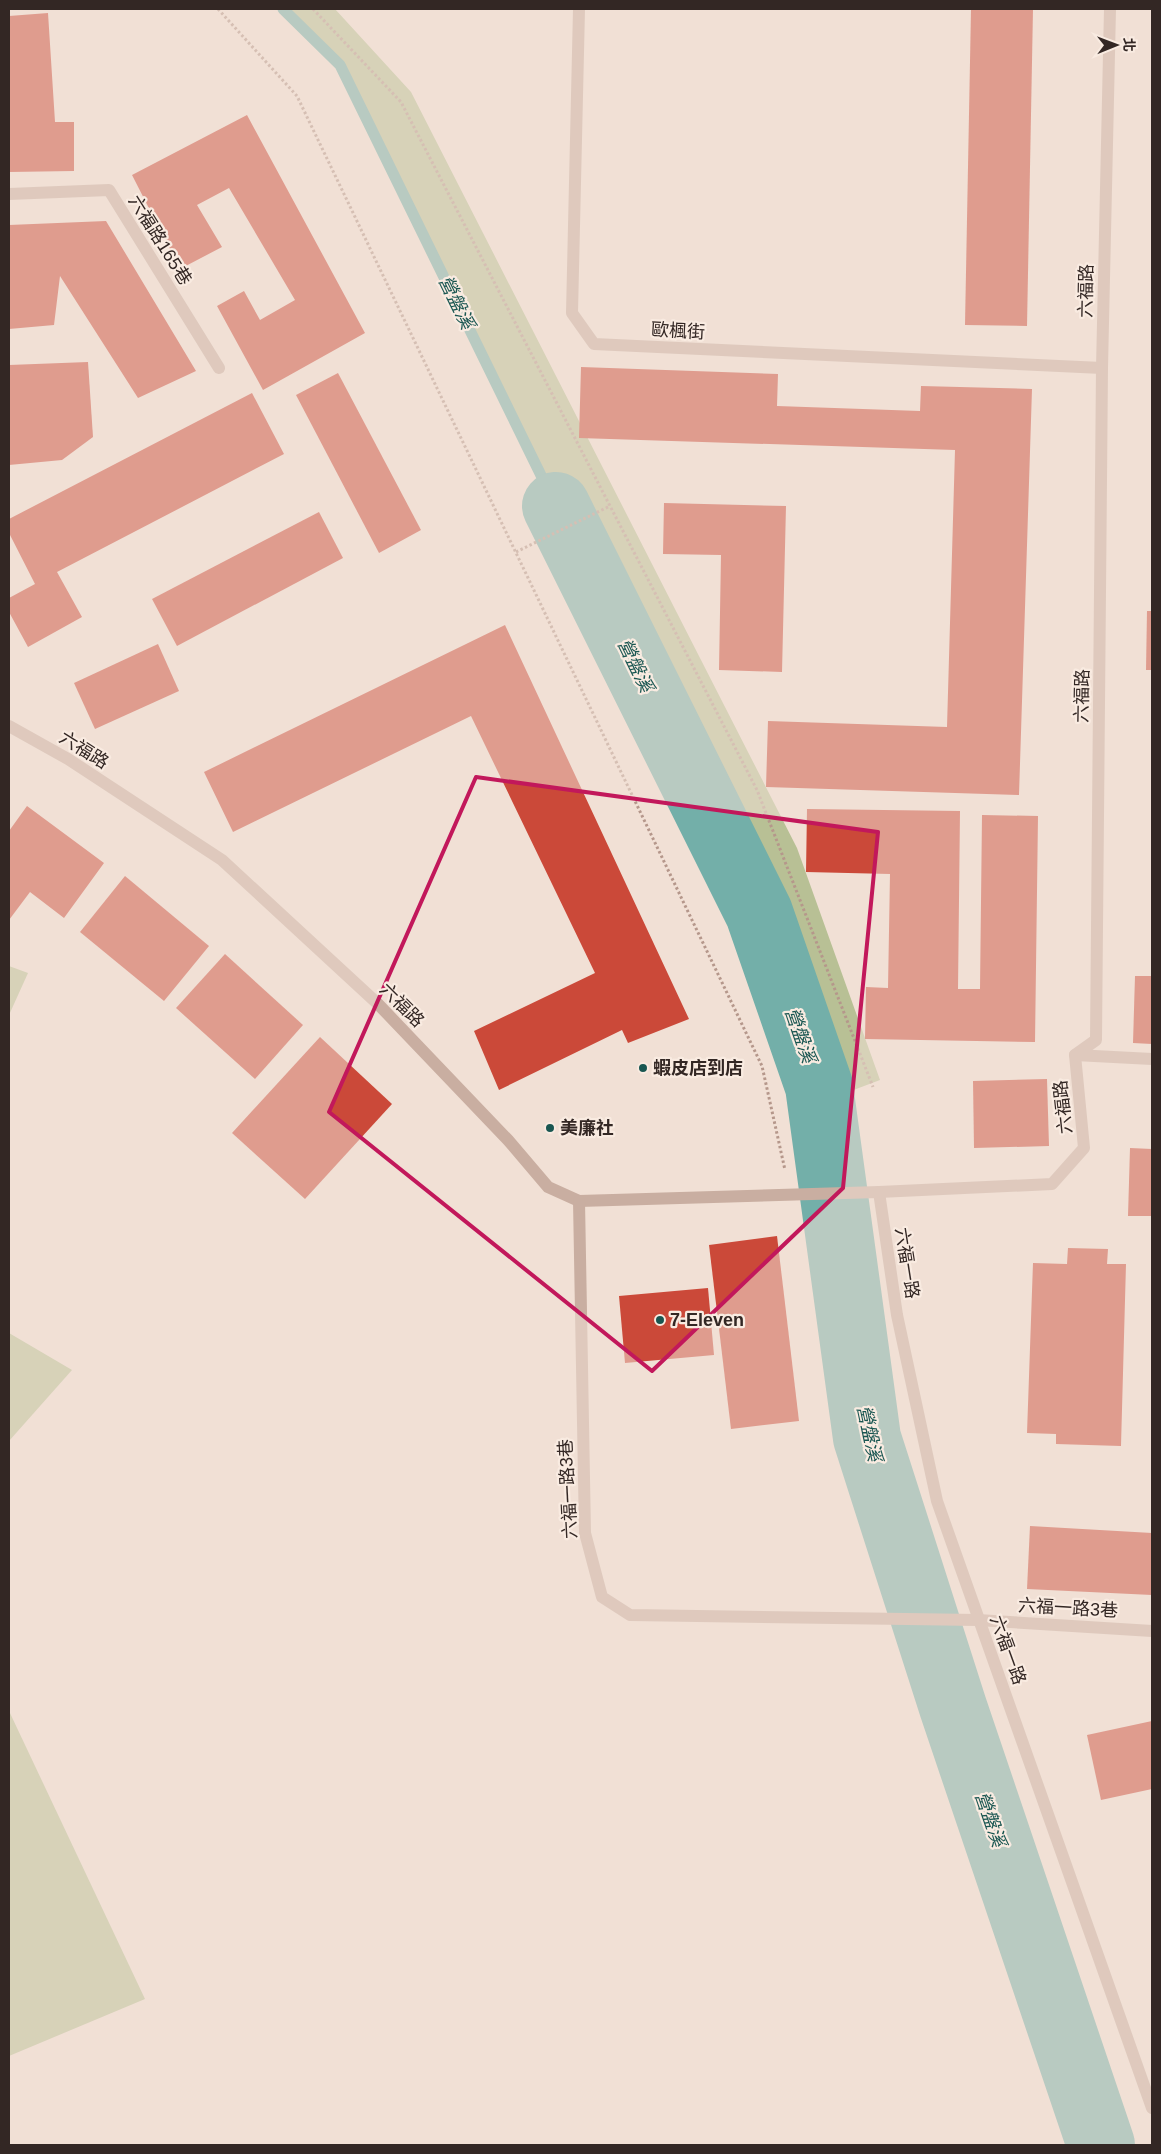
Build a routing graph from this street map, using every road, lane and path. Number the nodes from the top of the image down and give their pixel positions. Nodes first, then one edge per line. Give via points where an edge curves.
1 (218, 9) edge
2 (313, 9) edge
3 (579, 9) edge
4 (1110, 9) edge
5 (9, 194) edge
6 (219, 368) dead end
7 (1102, 368) junction
8 (609, 507) junction
9 (517, 552) junction
10 (9, 726) edge
11 (1075, 1055) junction
12 (1152, 1059) edge
13 (873, 1087) dead end
14 (877, 1192) junction
15 (792, 1195) junction
16 (579, 1201) junction
17 (978, 1620) junction
18 (1152, 1630) edge
19 (1152, 2108) edge

1 - 9 path via 297,96
2 - 8 path via 401,102
3 - 7 street, 歐楓街 via 572,313 594,344
4 - 7 street, 六福路
5 - 6 street, 六福路165巷 via 109,190
7 - 11 street, 六福路 via 1096,1040
8 - 9 path
8 - 13 path via 757,790
9 - 15 path via 762,1066
10 - 16 street, 六福路 via 68,759 222,860 378,1004 508,1140 548,1187
11 - 12 street
11 - 14 street, 六福路 via 1084,1148 1052,1184
14 - 15 street, 六福路
14 - 17 street, 六福一路 via 897,1315 937,1501
15 - 16 street, 六福路
16 - 17 street, 六福一路3巷 via 585,1533 602,1597 630,1615
17 - 18 street, 六福一路3巷
17 - 19 street, 六福一路

